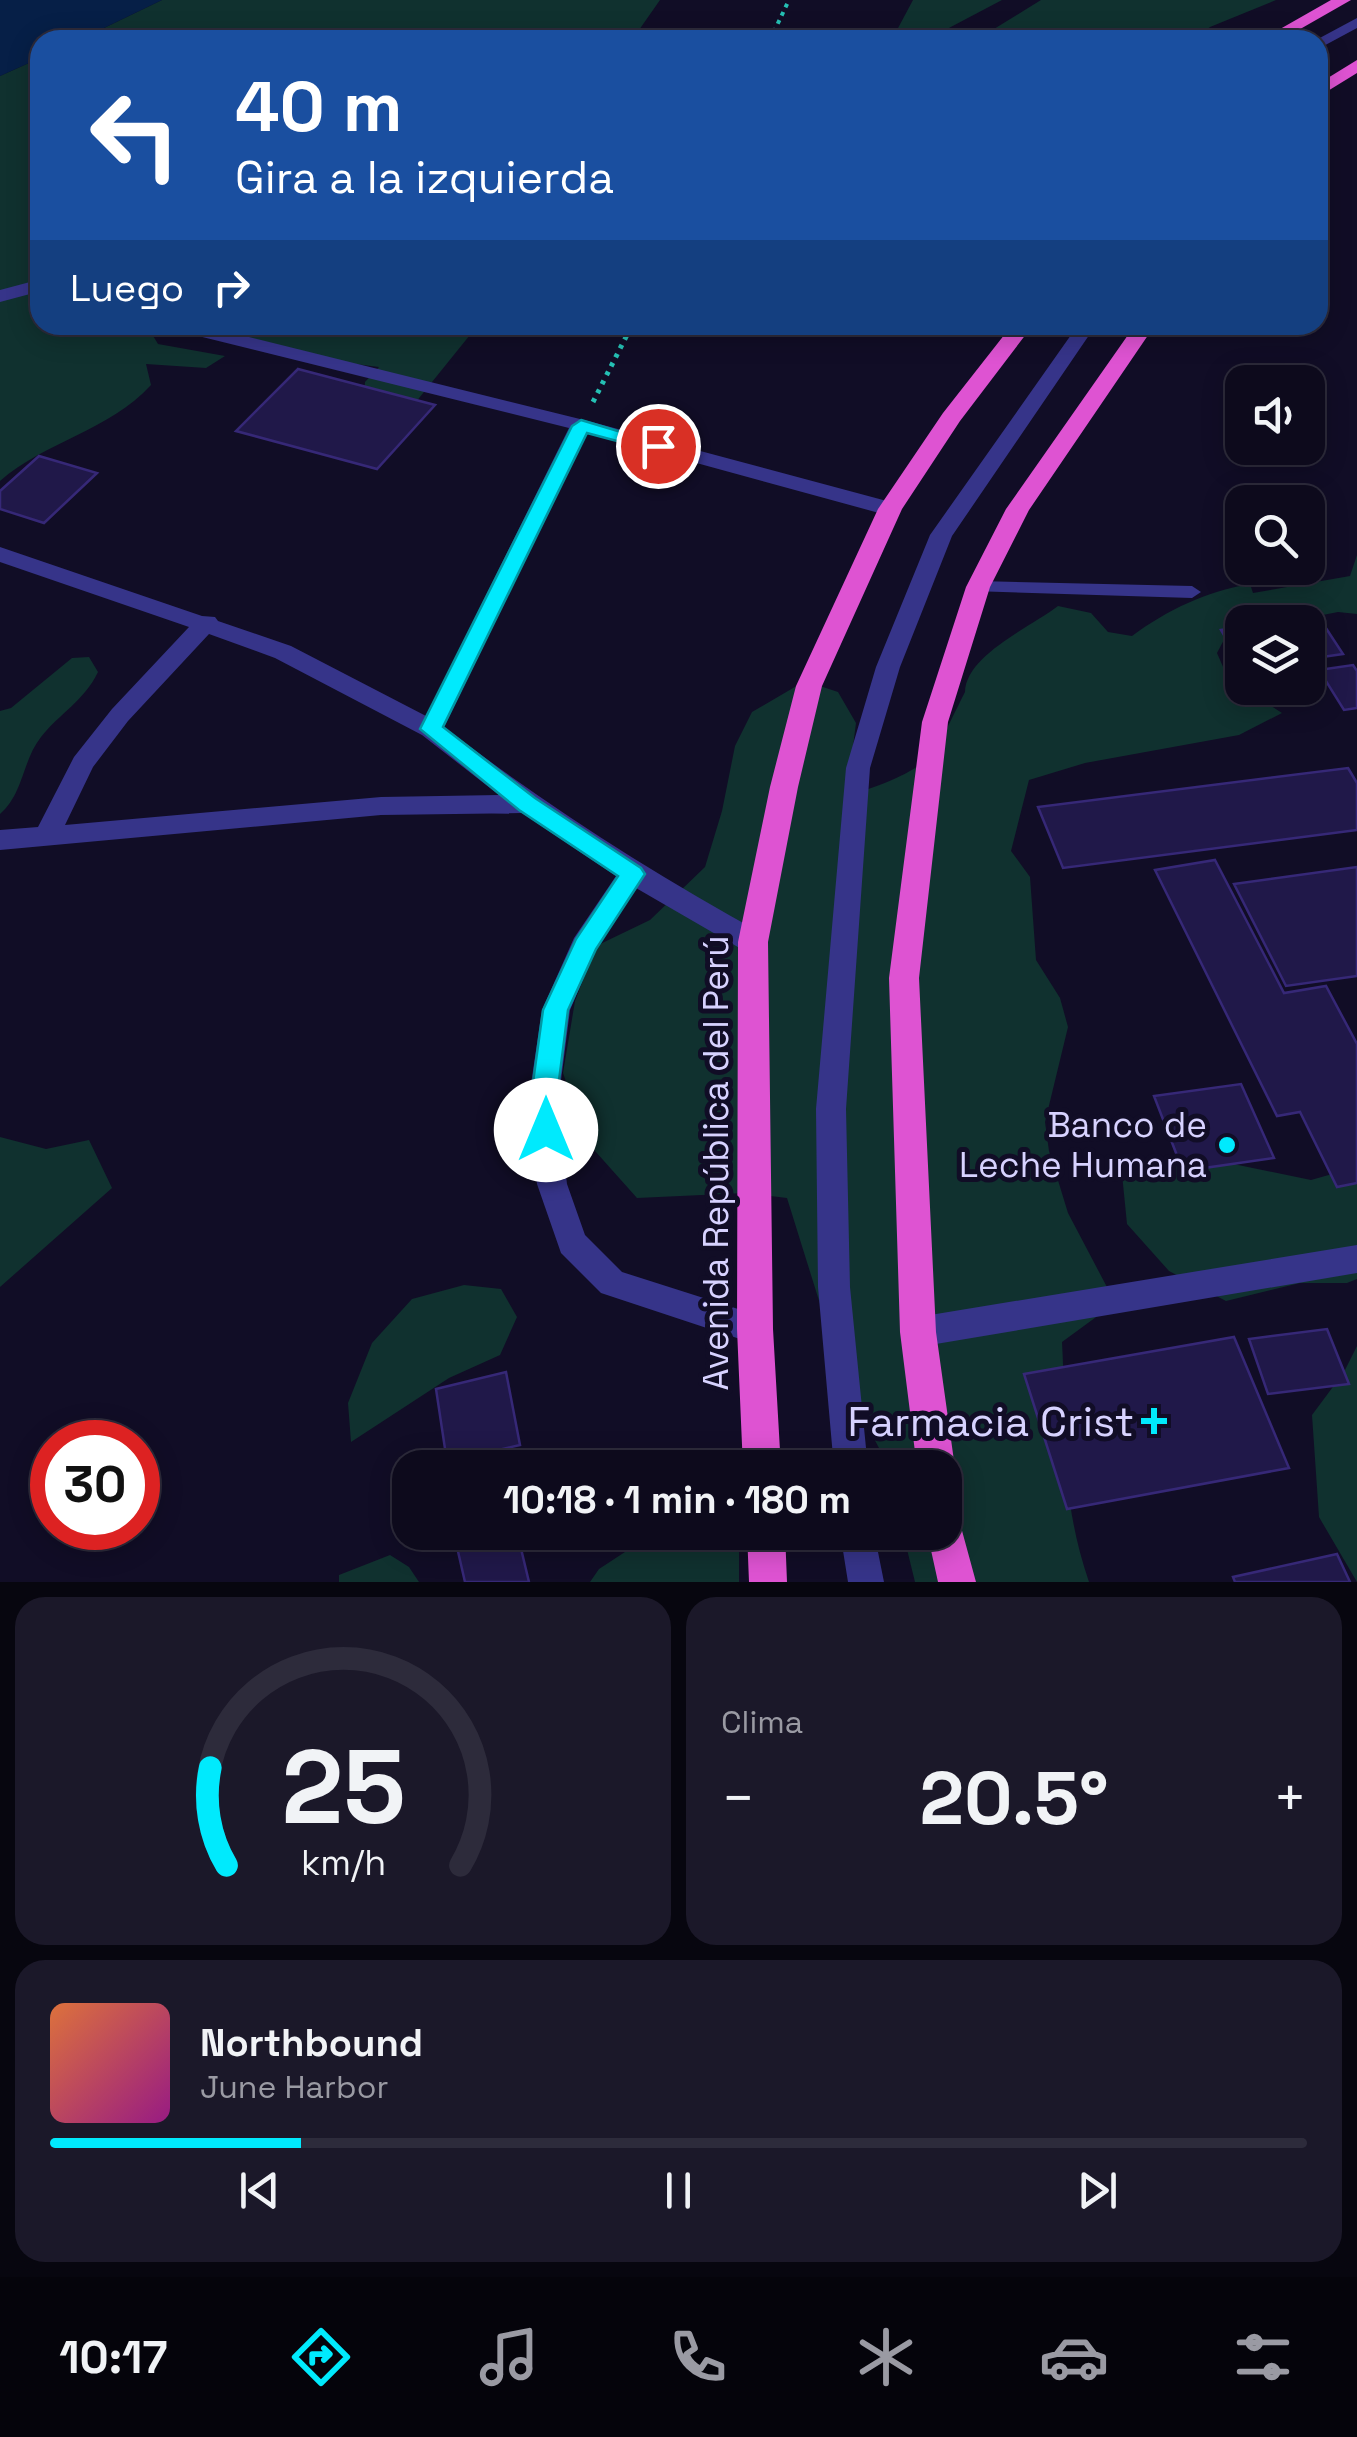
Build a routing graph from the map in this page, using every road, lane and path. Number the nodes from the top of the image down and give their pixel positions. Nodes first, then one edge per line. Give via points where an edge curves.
1 (789, 0) edge
2 (1343, 0) edge
3 (1357, 22) edge
4 (775, 30) edge
5 (1288, 30) edge
6 (1328, 39) edge
7 (1357, 65) edge
8 (1328, 85) edge
9 (30, 288) edge
10 (0, 296) edge
11 (217, 335) edge
12 (627, 335) edge
13 (1015, 335) edge
14 (1080, 335) edge
15 (1138, 335) edge
16 (581, 426) junction
17 (890, 509) junction
18 (0, 554) edge
19 (978, 587) junction
20 (1192, 592) dead end
21 (206, 622) junction
22 (431, 729) junction
23 (527, 804) junction
24 (47, 835) junction
25 (0, 840) edge
26 (633, 874) junction
27 (753, 942) junction
28 (1357, 1259) edge
29 (755, 1329) junction
30 (918, 1332) junction
31 (761, 1450) edge
32 (849, 1450) edge
33 (934, 1450) edge
34 (767, 1550) edge
35 (860, 1550) edge
36 (950, 1550) edge
37 (768, 1582) edge
38 (866, 1582) edge
39 (957, 1582) edge

1 - 4 path
2 - 5 highway
3 - 6 street
7 - 8 highway
9 - 10 street
11 - 16 street
12 - 16 path
13 - 17 highway, Avenida República del Perú
14 - 32 street via 941,535 888,667 858,768 831,1108 834,1287
15 - 19 highway via 1018,509
16 - 17 street
16 - 22 street
17 - 27 highway, Avenida República del Perú via 809,686
18 - 21 street
19 - 20 lane
19 - 30 highway via 935,722 904,978
21 - 22 street via 283,652
21 - 24 street via 83,763
22 - 23 street
23 - 24 street via 381,806
23 - 26 street
24 - 25 street
26 - 27 street
26 - 29 street via 584,946 556,1010 543,1104 552,1184 572,1243 612,1284
27 - 29 highway, Avenida República del Perú
28 - 30 street
29 - 31 highway, Avenida República del Perú
30 - 33 highway
34 - 37 highway
35 - 38 street
36 - 39 highway

